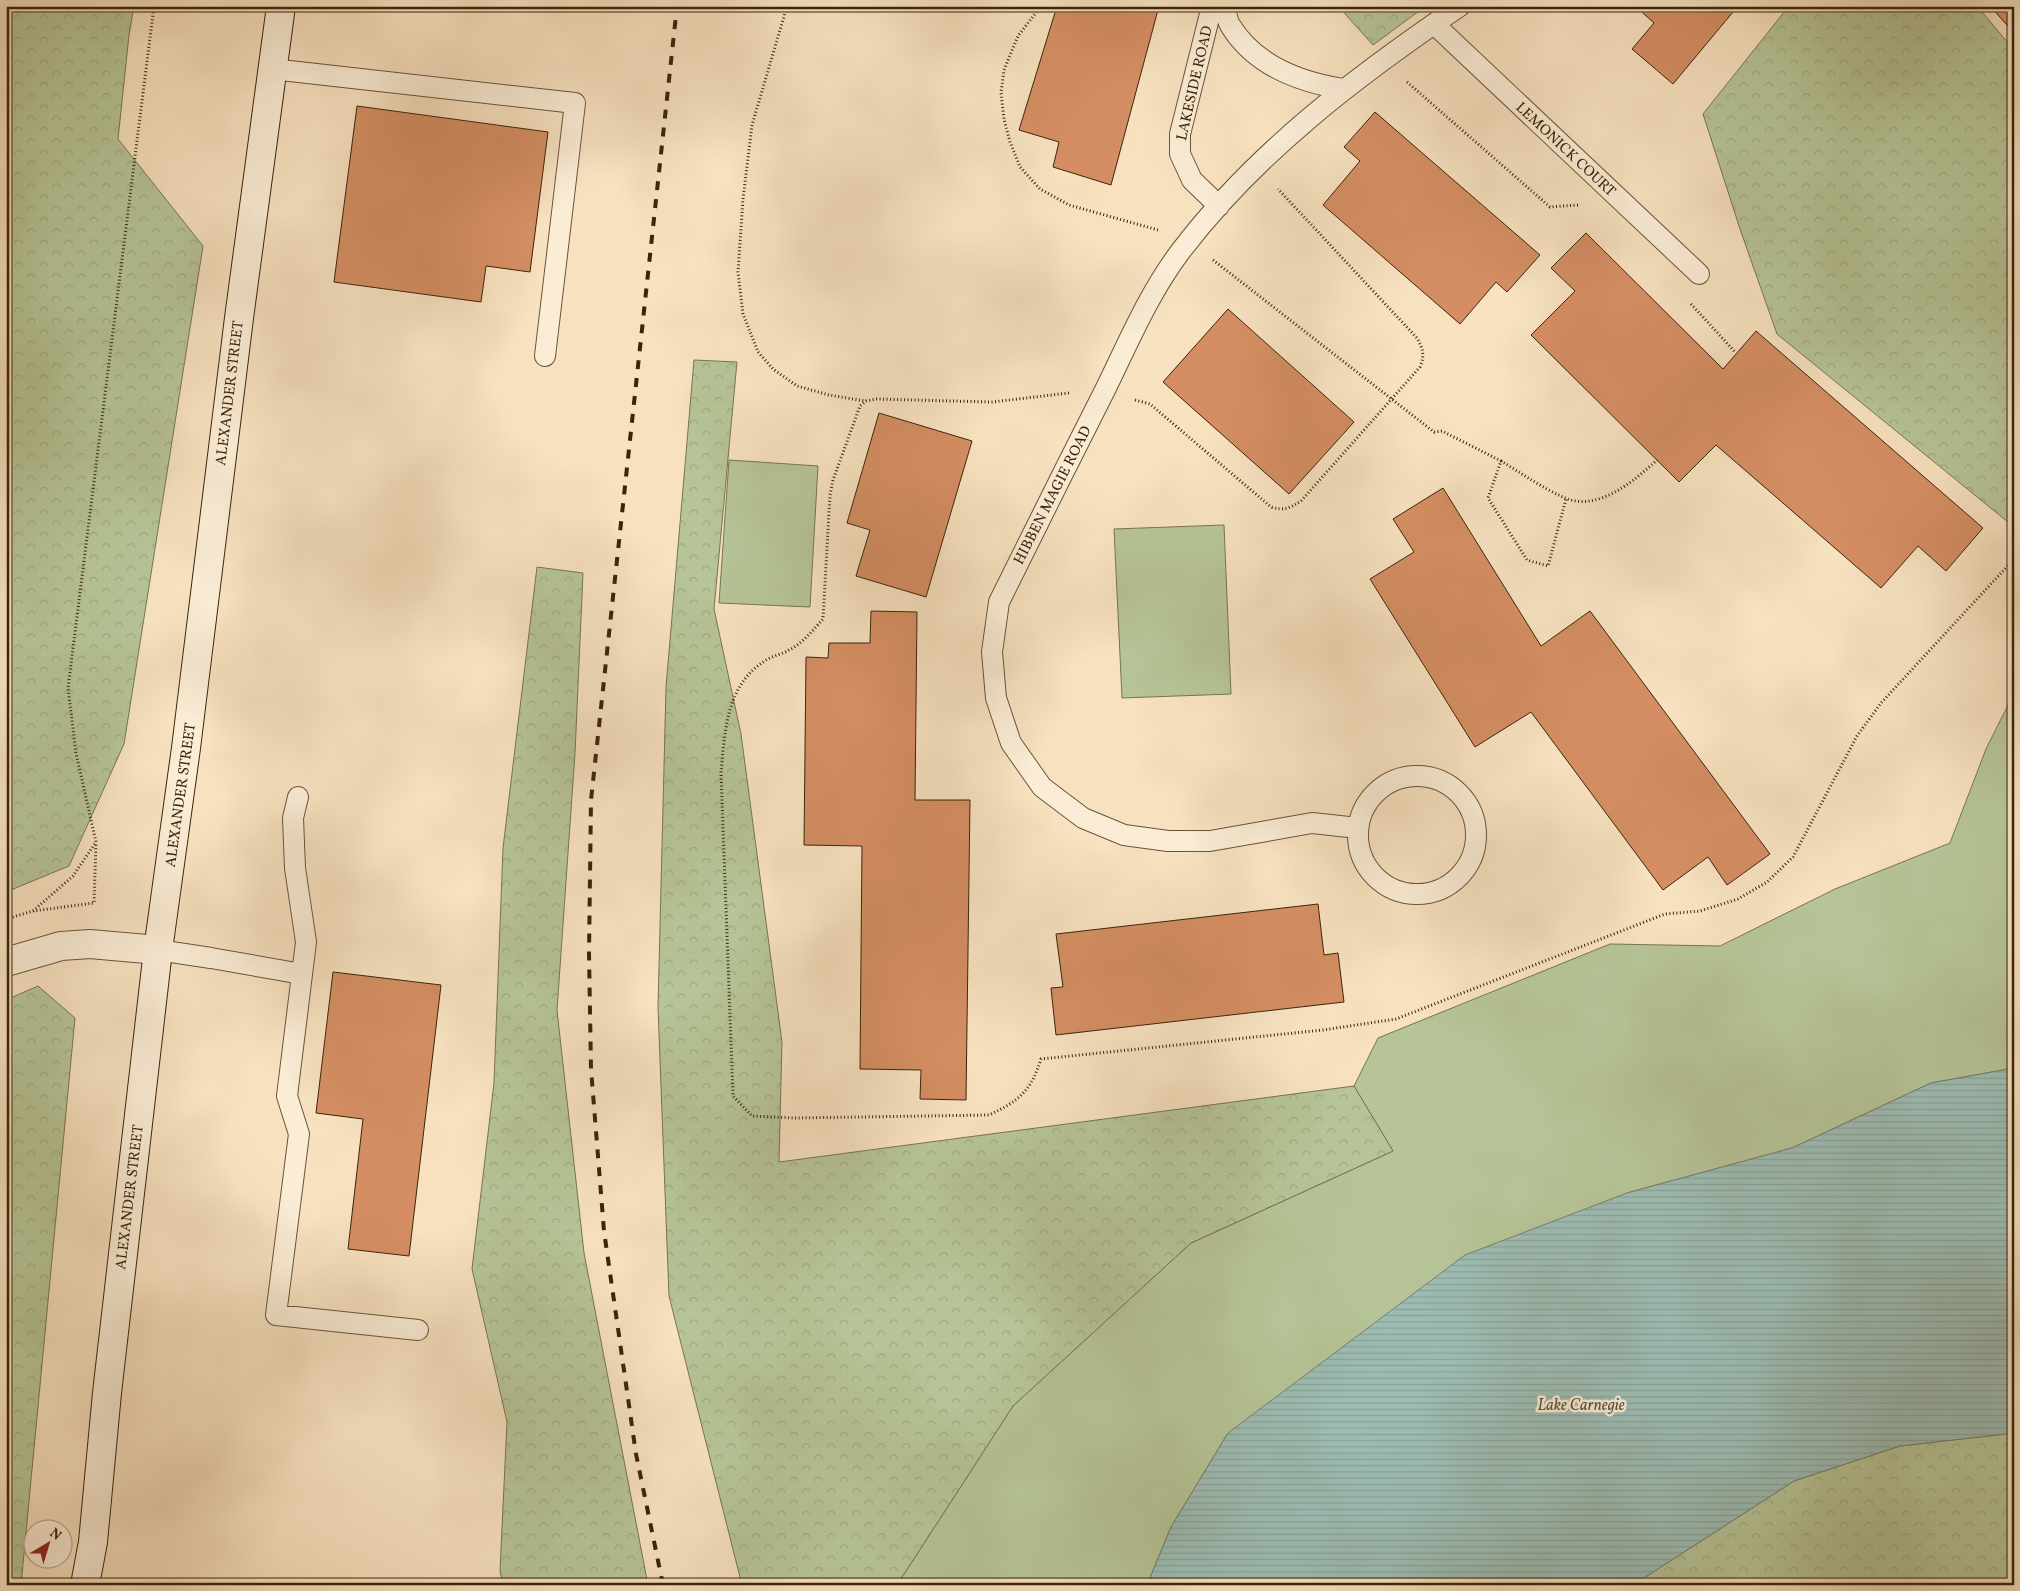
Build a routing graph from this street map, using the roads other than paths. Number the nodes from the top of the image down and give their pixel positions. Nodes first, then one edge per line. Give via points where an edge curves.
1 (281, 6) edge
2 (1212, 6) edge
3 (1225, 6) edge
4 (1460, 6) edge
5 (1434, 24) junction
6 (272, 69) junction
7 (1343, 89) junction
8 (1219, 206) junction
9 (1699, 274) dead end
10 (544, 356) dead end
11 (298, 797) dead end
12 (1358, 828) junction
13 (158, 950) junction
14 (6, 962) edge
15 (302, 974) junction
16 (418, 1330) dead end
17 (85, 1585) edge

1 - 6 main road, ALEXANDER STREET
2 - 8 lane, LAKESIDE ROAD via 1180,134 1180,154 1192,180
3 - 7 lane via 1229,24 1253,53 1293,77
4 - 5 lane, HIBBEN MAGIE ROAD
5 - 7 lane, HIBBEN MAGIE ROAD
5 - 9 lane, LEMONICK COURT
6 - 10 lane via 575,103
6 - 13 main road, ALEXANDER STREET
7 - 8 lane, HIBBEN MAGIE ROAD via 1275,147
8 - 12 lane, HIBBEN MAGIE ROAD via 1179,253 1148,304 999,602 992,652 996,698 1010,743 1042,787 1083,818 1124,835 1168,841 1210,841 1312,823
11 - 15 lane via 293,818 295,868 306,942
12 - 12 lane via 1359,847 1366,866 1379,881 1397,890 1416,894 1436,891 1453,882 1467,867 1474,849 1476,830 1471,811 1460,795 1445,783 1427,776 1408,776 1390,782 1374,794 1363,809
13 - 14 main road via 90,944 61,946
13 - 15 lane
13 - 17 main road, ALEXANDER STREET via 93,1542
15 - 16 lane via 287,1096 299,1134 276,1315

